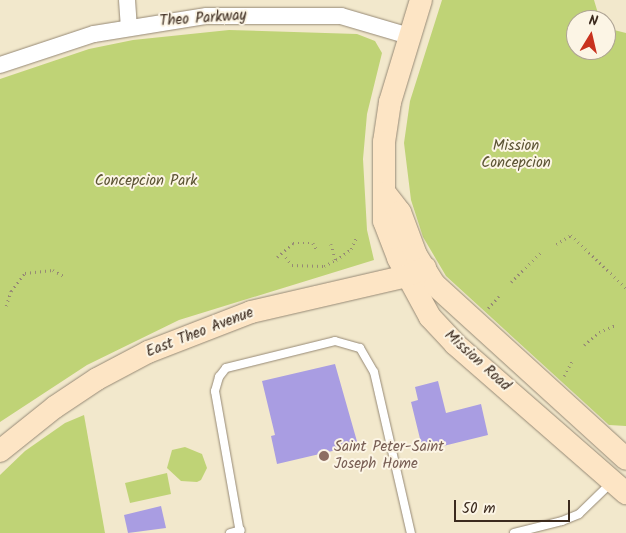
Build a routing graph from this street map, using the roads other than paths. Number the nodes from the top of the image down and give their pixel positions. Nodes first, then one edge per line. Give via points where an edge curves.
1 (127, 0) edge
2 (421, 0) edge
3 (129, 26) junction
4 (409, 36) junction
5 (0, 65) edge
6 (416, 272) junction
7 (0, 451) edge
8 (625, 457) edge
9 (615, 483) edge
10 (240, 531) edge
11 (230, 533) edge
12 (412, 533) edge
13 (514, 533) edge

1 - 3 street
2 - 4 street, Mission Road
3 - 4 street, Theo Parkway via 207,16 317,15 357,20
3 - 5 street, Theo Parkway via 48,47
4 - 6 street, Mission Road via 390,102 384,142 385,193 400,212
6 - 7 street, East Theo Avenue via 251,312 148,352 55,406
6 - 8 street, Mission Road via 435,285
6 - 9 street, Mission Road via 430,317 455,344
8 - 9 street
9 - 13 lane via 579,514 562,522
10 - 11 lane
10 - 12 lane via 214,391 219,377 226,368 335,341 360,348 374,372

